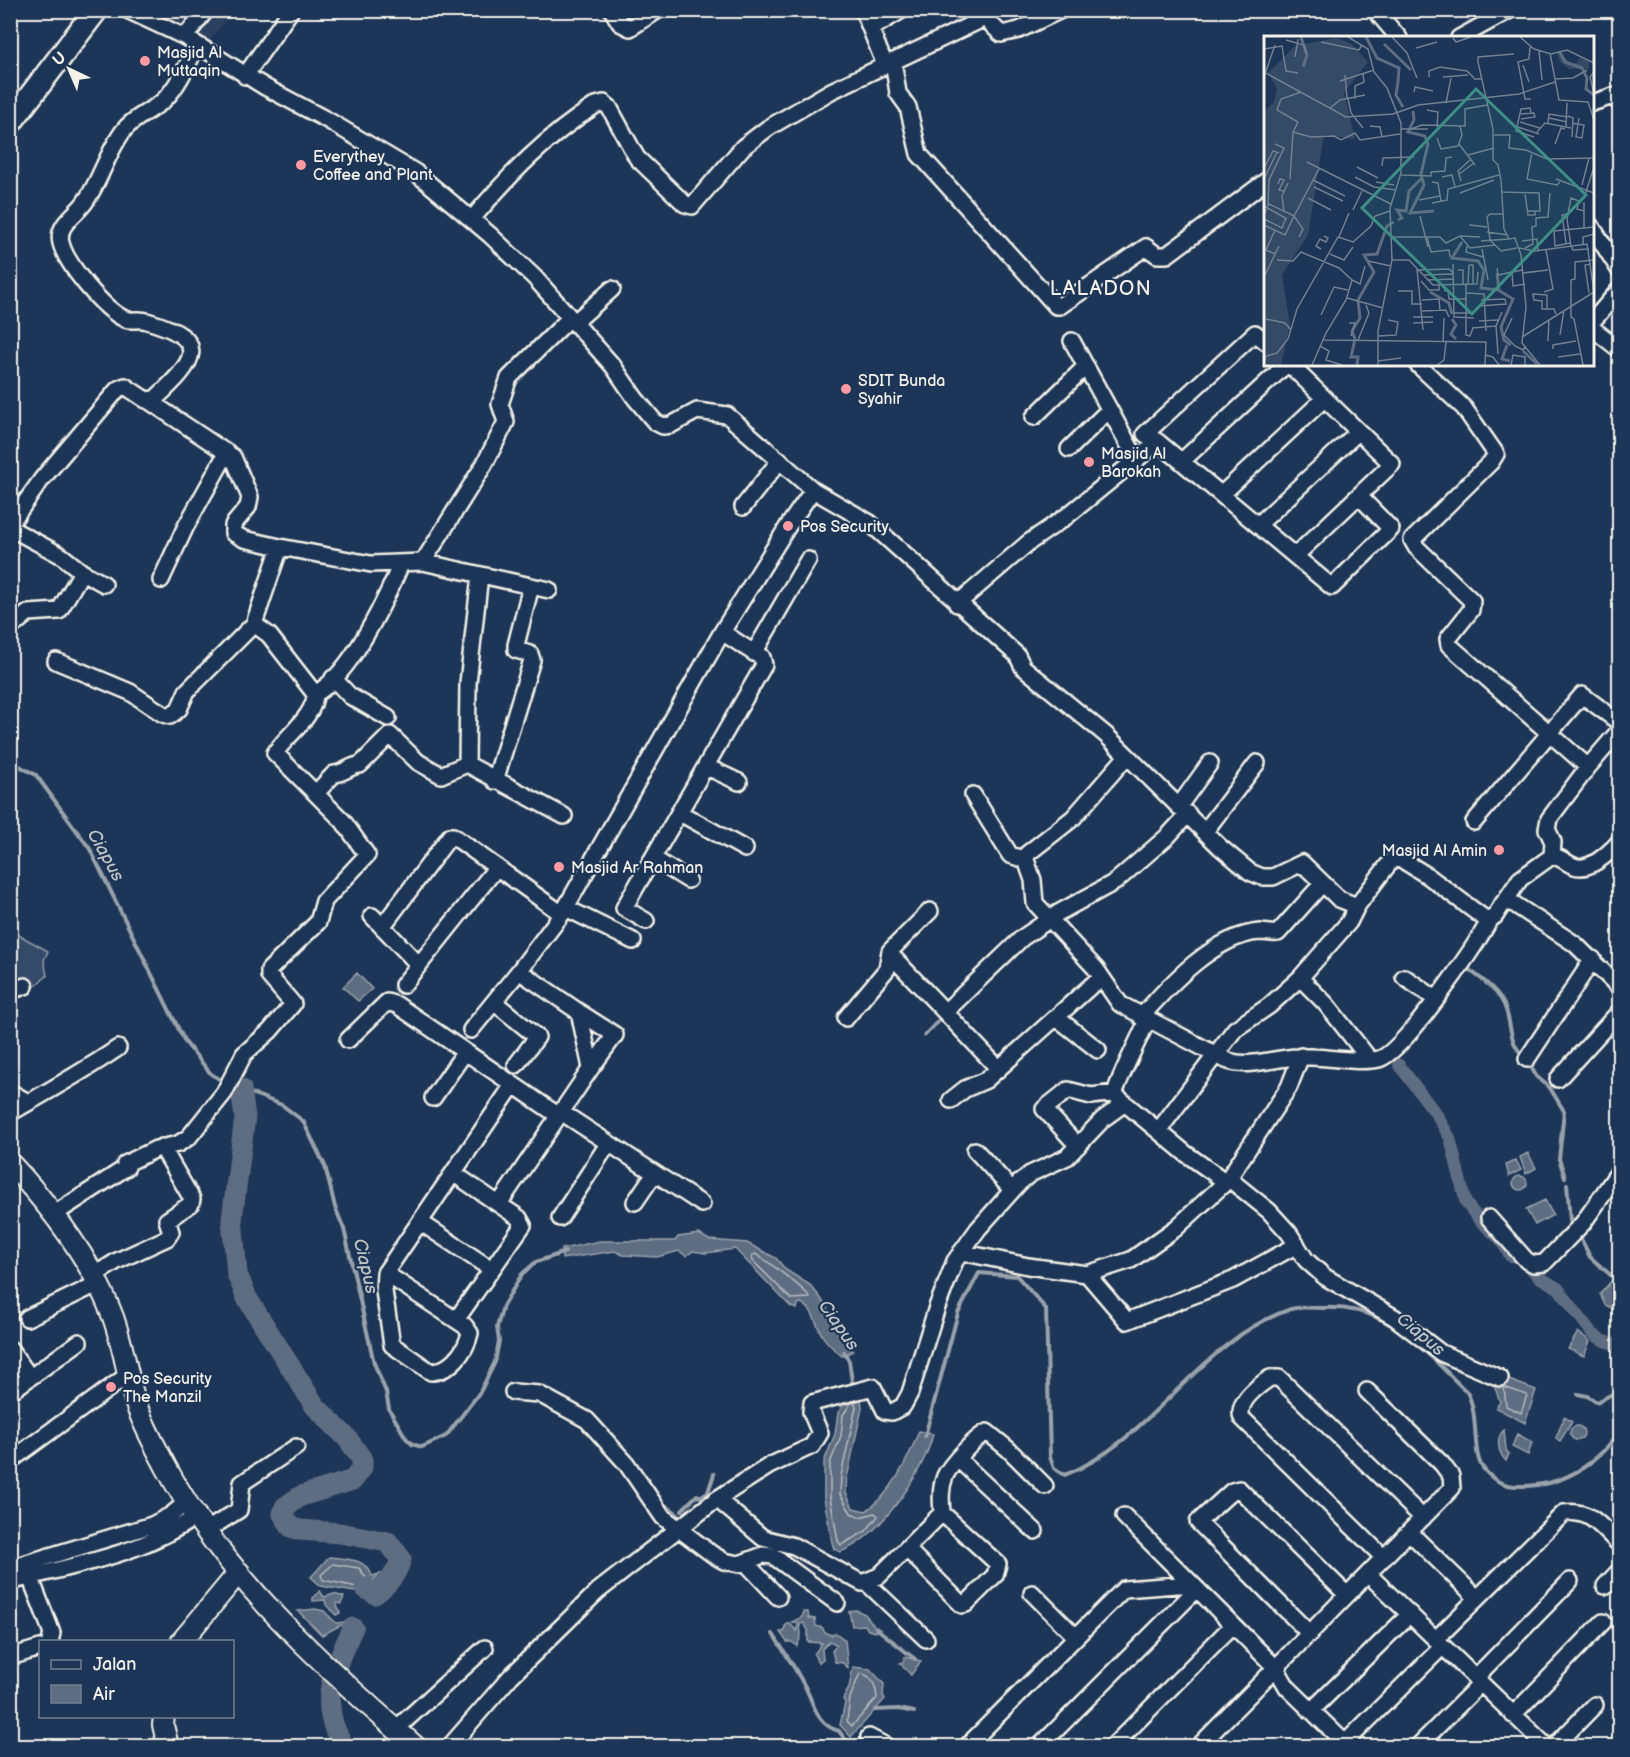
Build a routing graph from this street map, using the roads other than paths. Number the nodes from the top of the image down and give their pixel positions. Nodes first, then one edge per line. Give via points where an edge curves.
1 (96, 10) edge
2 (127, 10) edge
3 (206, 10) edge
4 (291, 10) edge
5 (612, 10) edge
6 (658, 10) edge
7 (863, 10) edge
8 (902, 10) edge
9 (1061, 10) edge
10 (1375, 10) edge
11 (1510, 10) edge
12 (872, 28) junction
13 (1397, 36) edge
14 (1463, 36) edge
15 (191, 41) junction
16 (889, 63) junction
17 (245, 76) junction
18 (1594, 103) edge
19 (1620, 104) edge
20 (10, 123) edge
21 (1264, 182) edge
22 (472, 219) junction
23 (1594, 229) edge
24 (1620, 271) edge
25 (612, 289) dead end
26 (1620, 289) edge
27 (572, 320) junction
28 (1594, 321) edge
29 (1594, 328) edge
30 (1264, 340) edge
31 (1072, 341) dead end
32 (1620, 350) edge
33 (1086, 366) junction
34 (1286, 366) edge
35 (1290, 366) edge
36 (1419, 366) edge
37 (1324, 399) junction
38 (148, 401) junction
39 (1109, 410) junction
40 (1034, 417) dead end
41 (1358, 432) junction
42 (1152, 438) junction
43 (1069, 449) dead end
44 (227, 452) junction
45 (1133, 453) junction
46 (780, 460) junction
47 (1182, 461) junction
48 (813, 490) junction
49 (1222, 494) junction
50 (1359, 496) junction
51 (743, 507) dead end
52 (1258, 525) junction
53 (10, 526) edge
54 (280, 547) junction
55 (1295, 556) junction
56 (808, 560) dead end
57 (423, 562) junction
58 (401, 564) junction
59 (82, 572) junction
60 (480, 575) junction
61 (161, 580) dead end
62 (104, 584) dead end
63 (531, 586) junction
64 (549, 590) dead end
65 (957, 604) junction
66 (254, 624) junction
67 (10, 628) edge
68 (722, 632) junction
69 (754, 653) junction
70 (56, 661) dead end
71 (333, 678) junction
72 (315, 694) junction
73 (388, 718) dead end
74 (1620, 723) edge
75 (1620, 730) edge
76 (1550, 732) junction
77 (1127, 756) junction
78 (1210, 763) dead end
79 (1257, 763) dead end
80 (467, 764) junction
81 (707, 766) junction
82 (1588, 767) junction
83 (495, 782) junction
84 (739, 782) dead end
85 (316, 793) junction
86 (974, 795) dead end
87 (1184, 810) junction
88 (680, 813) junction
89 (564, 816) dead end
90 (1474, 822) dead end
91 (1206, 830) junction
92 (1620, 841) edge
93 (745, 849) dead end
94 (1552, 856) junction
95 (654, 859) junction
96 (1026, 860) junction
97 (497, 867) junction
98 (688, 880) dead end
99 (1322, 884) junction
100 (1504, 901) junction
101 (1357, 906) junction
102 (564, 911) junction
103 (930, 911) dead end
104 (1054, 916) junction
105 (646, 921) dead end
106 (1489, 921) junction
107 (633, 941) dead end
108 (890, 954) junction
109 (1593, 959) junction
110 (419, 965) junction
111 (519, 971) junction
112 (1404, 977) dead end
113 (1300, 978) junction
114 (1103, 980) junction
115 (403, 985) dead end
116 (1620, 988) edge
117 (1436, 999) junction
118 (494, 1002) junction
119 (946, 1011) junction
120 (1620, 1011) edge
121 (579, 1012) junction
122 (846, 1018) dead end
123 (1057, 1018) junction
124 (1144, 1019) junction
125 (471, 1030) dead end
126 (348, 1040) dead end
127 (118, 1048) dead end
128 (1098, 1050) dead end
129 (465, 1052) junction
130 (1216, 1054) junction
131 (1301, 1056) junction
132 (1527, 1059) dead end
133 (1370, 1060) junction
134 (516, 1065) dead end
135 (591, 1068) junction
136 (999, 1069) junction
137 (1558, 1080) dead end
138 (513, 1084) junction
139 (10, 1092) edge
140 (433, 1098) dead end
141 (1120, 1098) junction
142 (951, 1101) dead end
143 (28, 1102) junction
144 (10, 1113) edge
145 (560, 1114) junction
146 (1159, 1130) junction
147 (608, 1144) junction
148 (1078, 1146) junction
149 (162, 1147) junction
150 (975, 1150) dead end
151 (10, 1163) edge
152 (1620, 1170) edge
153 (453, 1173) junction
154 (654, 1174) junction
155 (1227, 1180) junction
156 (1012, 1190) junction
157 (635, 1202) dead end
158 (499, 1204) junction
159 (702, 1204) dead end
160 (53, 1215) junction
161 (560, 1218) dead end
162 (1489, 1218) dead end
163 (420, 1222) junction
164 (1297, 1245) junction
165 (961, 1252) junction
166 (491, 1269) junction
167 (385, 1273) junction
168 (1087, 1274) junction
169 (95, 1280) junction
170 (27, 1318) dead end
171 (456, 1320) junction
172 (79, 1342) dead end
173 (10, 1349) edge
174 (129, 1374) junction
175 (30, 1377) junction
176 (1500, 1378) dead end
177 (1367, 1391) dead end
178 (10, 1392) edge
179 (513, 1392) dead end
180 (296, 1447) dead end
181 (959, 1460) junction
182 (10, 1461) edge
183 (1045, 1486) dead end
184 (717, 1499) junction
185 (942, 1513) junction
186 (197, 1516) junction
187 (1124, 1516) dead end
188 (1423, 1518) junction
189 (163, 1519) junction
190 (678, 1529) junction
191 (1035, 1532) dead end
192 (1409, 1532) junction
193 (169, 1534) junction
194 (1620, 1545) edge
195 (907, 1549) junction
196 (1384, 1558) junction
197 (746, 1563) junction
198 (10, 1568) edge
199 (28, 1570) junction
200 (1620, 1570) edge
201 (239, 1572) junction
202 (1368, 1574) junction
203 (1570, 1581) dead end
204 (10, 1582) edge
205 (867, 1583) junction
206 (1605, 1586) dead end
207 (1193, 1587) junction
208 (1032, 1593) dead end
209 (1347, 1595) junction
210 (778, 1597) dead end
211 (1477, 1599) junction
212 (837, 1603) dead end
213 (1410, 1614) junction
214 (1603, 1622) dead end
215 (1232, 1626) junction
216 (1310, 1634) junction
217 (1076, 1637) junction
218 (926, 1639) dead end
219 (50, 1640) edge
220 (182, 1640) edge
221 (1439, 1643) junction
222 (39, 1648) edge
223 (485, 1648) dead end
224 (10, 1657) edge
225 (1276, 1668) junction
226 (1478, 1680) junction
227 (1594, 1705) dead end
228 (1311, 1711) junction
229 (1513, 1715) junction
230 (164, 1718) edge
231 (396, 1729) junction
232 (869, 1737) dead end
233 (1347, 1745) edge
234 (168, 1746) edge
235 (415, 1746) edge
236 (450, 1746) edge
237 (886, 1746) edge
238 (967, 1746) edge
239 (1040, 1746) edge
240 (1113, 1746) edge
241 (1199, 1746) edge
242 (1418, 1746) edge
243 (1546, 1746) edge
244 (1555, 1746) edge

1 - 20 main road
2 - 15 street
3 - 15 street
4 - 17 street
5 - 6 street via 620,23 630,28
7 - 12 street
8 - 12 street
9 - 16 street via 1001,34 985,18
10 - 13 street
11 - 14 street
12 - 16 street
15 - 17 street
15 - 38 street via 169,94 125,128 89,197 60,233 68,258 110,309 128,320 156,324 191,345 189,363 158,397
16 - 21 street via 898,93 908,107 919,154 1056,306 1146,247 1157,255 1167,255
16 - 22 street via 768,128 743,147 692,206 685,204 637,158 604,103 539,147
17 - 22 street via 399,162
18 - 19 street via 1613,96
22 - 27 street
23 - 24 street
25 - 27 street
26 - 28 street
27 - 46 street via 655,422 671,425 700,411 727,415
27 - 57 street via 509,378 502,411 506,422 484,465
29 - 32 street
30 - 42 street via 1255,333
31 - 33 street
33 - 39 street
33 - 40 street
34 - 47 street
35 - 37 street
36 - 76 street via 1464,408 1496,454 1413,540 1472,601 1471,610 1448,639 1449,645
37 - 41 street
37 - 49 street
38 - 44 street
38 - 53 street via 128,387 118,389 42,479
39 - 43 street
39 - 45 street
41 - 50 street via 1392,464
41 - 52 street
42 - 45 street
42 - 47 street
44 - 54 street via 236,462 250,496 248,507 233,525 233,533
44 - 61 street
45 - 65 street
46 - 48 street
46 - 51 street
47 - 49 street
48 - 65 street via 861,516
48 - 68 street
49 - 52 street
50 - 55 street
50 - 55 street via 1391,529 1332,587
52 - 55 street
53 - 59 street via 63,556
54 - 58 street via 371,564
54 - 66 street
56 - 69 street
57 - 58 street
57 - 60 street
58 - 71 street via 365,636
59 - 62 street
59 - 67 street via 59,611 28,613
60 - 63 street
60 - 80 street via 468,683
63 - 64 street
63 - 83 street via 516,650 530,654 532,660
65 - 77 street
66 - 70 street via 187,691 181,706 170,716 130,692
66 - 72 street via 269,635
68 - 69 street
68 - 102 street
69 - 81 street via 762,657 764,665
71 - 72 street
71 - 73 street via 350,696
72 - 85 street via 309,712 275,753
74 - 76 street via 1582,695
75 - 82 street
76 - 82 street
76 - 90 street
77 - 87 street
77 - 96 street via 1073,818 1030,851
78 - 87 street
79 - 91 street
80 - 83 street
80 - 85 street via 441,775 430,771 390,735 360,765 334,774
81 - 84 street
81 - 88 street
82 - 94 street via 1549,819
83 - 89 street
85 - 149 street via 343,821 367,855 326,898 318,922 269,970 269,976 293,1004 244,1054 224,1093 185,1140
86 - 96 street via 1010,855
87 - 91 street
87 - 104 street via 1168,836 1115,882
88 - 93 street
88 - 95 street
91 - 99 street via 1227,853 1255,874 1273,877 1300,863
92 - 94 street via 1585,866 1576,867
94 - 100 street via 1520,879
95 - 98 street
95 - 105 street via 624,908
96 - 104 street via 1035,903
97 - 102 street
97 - 110 street
97 - 110 street via 450,836 377,921
99 - 101 street via 1345,903
99 - 124 street via 1278,933 1258,932 1209,953 1172,983
100 - 106 street
100 - 109 street via 1565,937
101 - 106 street via 1396,857
101 - 113 street via 1349,922
102 - 107 street
102 - 111 street
103 - 108 street
104 - 114 street
104 - 119 street via 1022,938
106 - 117 street
108 - 119 street via 938,1008
108 - 122 street via 886,969
109 - 116 street
109 - 132 street
110 - 115 street
111 - 118 street
111 - 121 street
112 - 117 street
113 - 130 street via 1235,1029
113 - 133 street
114 - 123 street via 1093,984
114 - 124 street via 1120,1004
117 - 133 street via 1388,1056
118 - 125 street
118 - 134 street via 537,1037
119 - 136 street
120 - 137 street
121 - 135 street
121 - 135 street via 615,1035
123 - 128 street
123 - 136 street
124 - 130 street
124 - 141 street
126 - 129 street via 387,1002
127 - 143 street via 44,1096
129 - 138 street
129 - 140 street
130 - 131 street via 1244,1065
130 - 146 street
131 - 133 street
131 - 155 street via 1289,1087
135 - 145 street
136 - 142 street
138 - 145 street
138 - 153 street
139 - 143 street
141 - 146 street
141 - 148 street
141 - 148 street via 1066,1090 1045,1108
143 - 144 street
145 - 147 street
145 - 158 street
146 - 155 street via 1195,1162
147 - 154 street
147 - 161 street
148 - 156 street via 1062,1161 1030,1174
149 - 160 street via 125,1164 127,1167
149 - 169 street via 192,1199 191,1204 167,1220 171,1232 167,1238
150 - 156 street
151 - 160 street
152 - 162 street via 1583,1223 1544,1263 1527,1260
153 - 158 street
153 - 163 street
154 - 157 street
154 - 159 street
155 - 164 street via 1269,1211
155 - 168 street via 1176,1228 1142,1253
156 - 165 street
158 - 166 street via 519,1218 522,1225
160 - 169 street
163 - 166 street
163 - 167 street
164 - 168 street via 1233,1280 1127,1321
164 - 176 street via 1306,1260 1325,1277 1400,1321 1442,1353
165 - 168 street
165 - 184 street via 943,1288 903,1406 888,1413 875,1388 810,1404 820,1433 815,1444 769,1466
166 - 171 street
167 - 171 street
167 - 171 street via 392,1345 431,1372 455,1361 468,1343 470,1333
169 - 170 street
169 - 174 street via 113,1317
172 - 175 street
173 - 175 street
174 - 182 street
174 - 186 street via 136,1403 165,1466
175 - 178 street
177 - 188 street via 1451,1476 1452,1488
179 - 190 street via 539,1394 591,1424 626,1463 663,1517
180 - 186 street via 242,1483 239,1510
181 - 183 street via 983,1434 989,1433
181 - 185 street via 945,1476
181 - 191 street
184 - 190 street
184 - 205 street via 763,1538 788,1544 849,1578
185 - 195 street
185 - 195 street via 998,1564 995,1575 971,1600 962,1605
186 - 189 street
186 - 193 street
186 - 201 street
187 - 207 street
188 - 192 street
188 - 196 street via 1280,1378 1270,1378 1243,1403 1242,1418
189 - 193 street
189 - 199 street
190 - 197 street via 724,1561
190 - 236 street via 591,1597 511,1676
192 - 196 street
192 - 211 street
193 - 199 street via 103,1560
194 - 211 street via 1589,1515 1578,1511 1564,1513
195 - 205 street
196 - 202 street
197 - 210 street
197 - 212 street via 763,1555 773,1556
198 - 199 street
199 - 204 street
199 - 219 street via 52,1633
200 - 206 street
201 - 220 street
201 - 231 street via 282,1622
202 - 209 street
202 - 213 street
203 - 226 street
205 - 218 street
207 - 215 street
207 - 217 street via 1124,1589
207 - 239 street
208 - 217 street
209 - 216 street
209 - 216 street via 1239,1490 1232,1491 1198,1522
211 - 221 street
213 - 221 street
213 - 228 street
214 - 229 street
215 - 225 street
215 - 240 street
216 - 225 street
217 - 238 street
221 - 226 street
221 - 233 street
222 - 224 street
223 - 231 street
225 - 228 street via 1287,1687
225 - 241 street
226 - 229 street
226 - 242 street
227 - 244 street
228 - 233 street
229 - 243 street
230 - 234 street
231 - 235 street
232 - 237 street

